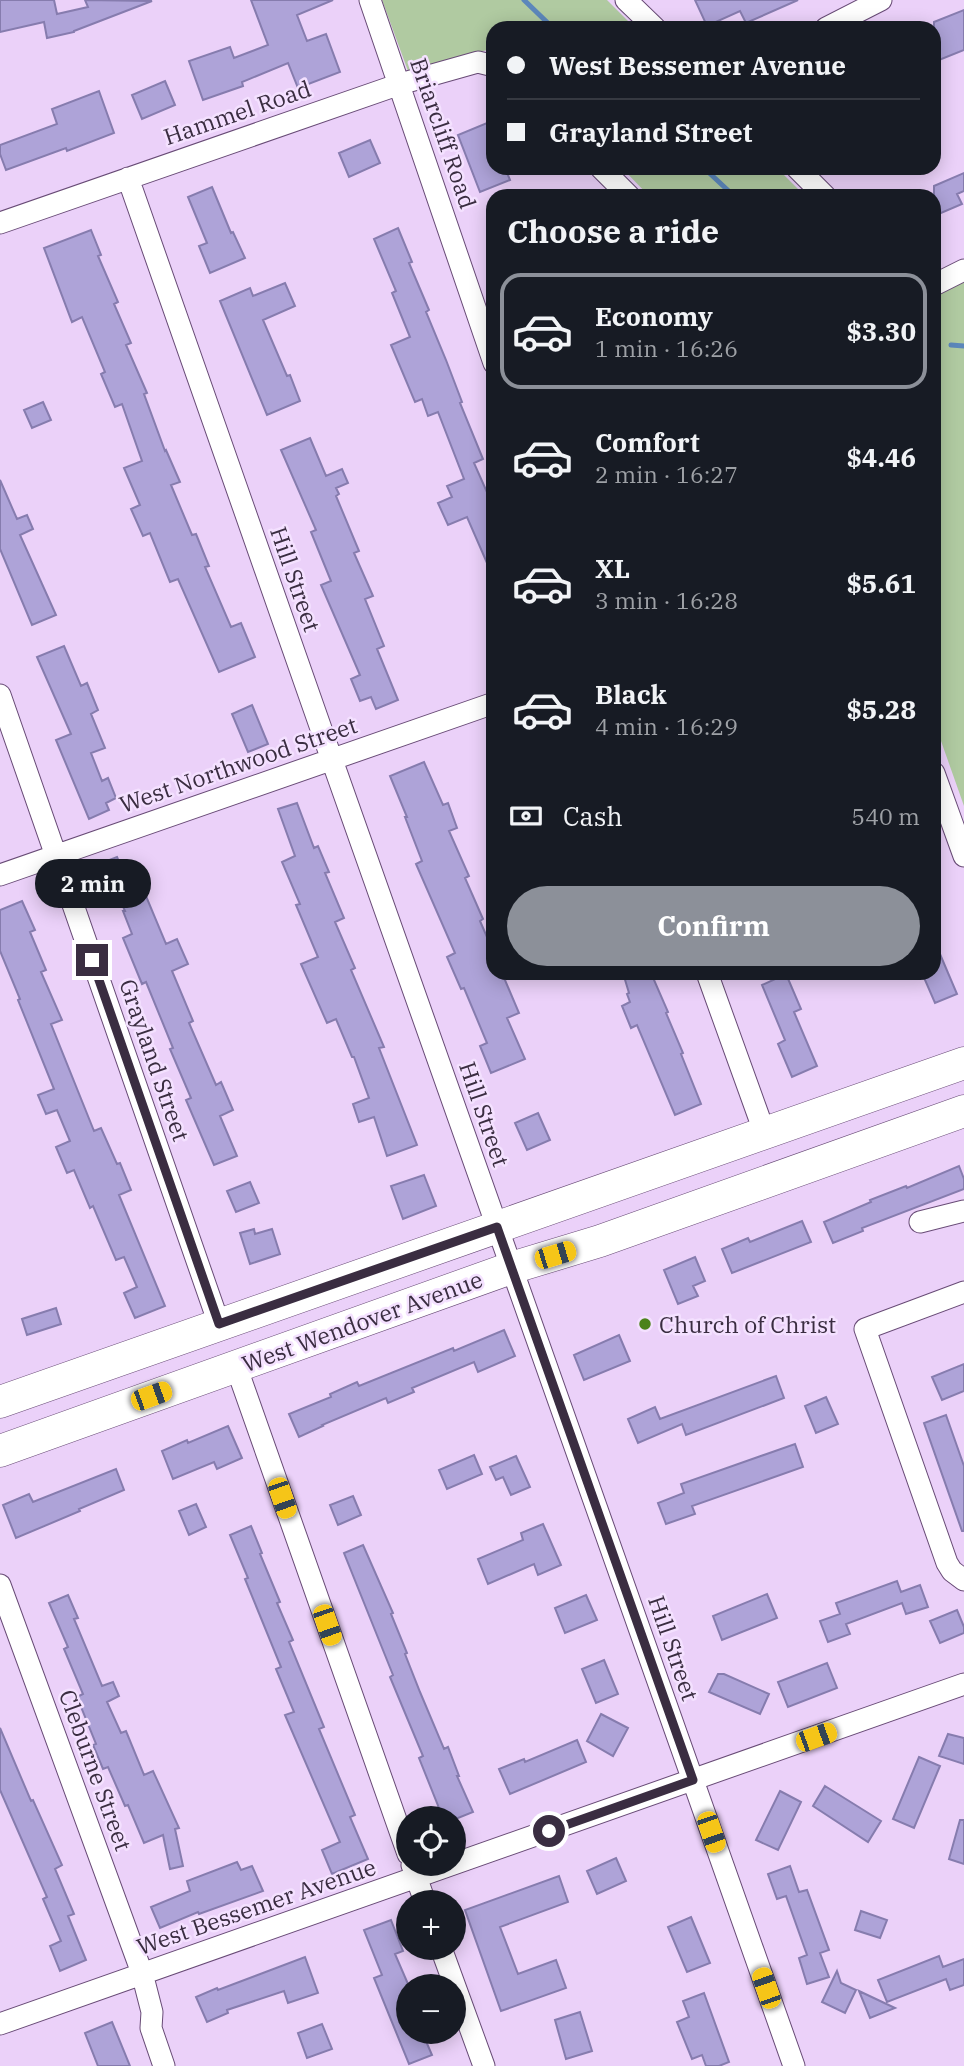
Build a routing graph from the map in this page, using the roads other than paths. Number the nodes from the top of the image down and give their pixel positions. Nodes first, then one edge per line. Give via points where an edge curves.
1 (370, 0) edge
2 (626, 0) edge
3 (881, 0) edge
4 (648, 21) edge
5 (840, 21) edge
6 (486, 64) edge
7 (400, 84) junction
8 (608, 175) edge
9 (804, 175) edge
10 (128, 178) junction
11 (622, 189) edge
12 (818, 189) edge
13 (0, 223) edge
14 (964, 270) edge
15 (941, 282) edge
16 (486, 339) edge
17 (0, 695) edge
18 (486, 706) edge
19 (332, 760) junction
20 (941, 792) edge
21 (56, 855) junction
22 (964, 856) edge
23 (0, 875) edge
24 (710, 980) edge
25 (964, 1063) edge
26 (964, 1111) edge
27 (765, 1135) junction
28 (964, 1211) edge
29 (920, 1222) dead end
30 (497, 1227) junction
31 (511, 1268) junction
32 (964, 1292) edge
33 (219, 1324) junction
34 (236, 1366) junction
35 (0, 1402) edge
36 (130, 1404) junction
37 (0, 1451) edge
38 (964, 1580) edge
39 (0, 1585) edge
40 (964, 1684) edge
41 (693, 1780) junction
42 (396, 1820) edge
43 (466, 1854) edge
44 (401, 1876) edge
45 (445, 1960) edge
46 (142, 1973) junction
47 (0, 2024) edge
48 (164, 2066) edge
49 (484, 2066) edge
50 (794, 2066) edge

1 - 7 street, Briarcliff Road
2 - 4 street
3 - 5 street
6 - 7 street, Hammel Road via 478,62
7 - 10 street, Hammel Road
7 - 16 street, Briarcliff Road
8 - 11 street
9 - 12 street
10 - 13 street, Hammel Road
10 - 19 street, Hill Street
14 - 15 street
17 - 21 street, Grayland Street
18 - 19 street, West Northwood Street
19 - 21 street, West Northwood Street
19 - 30 street, Hill Street
20 - 22 street
21 - 23 street, West Northwood Street
21 - 33 street, Grayland Street
24 - 27 street
25 - 27 highway, West Wendover Avenue
26 - 31 highway, West Wendover Avenue via 600,1241
27 - 30 highway, West Wendover Avenue
28 - 29 street
30 - 31 street, Hill Street
30 - 33 highway, West Wendover Avenue
31 - 34 highway, West Wendover Avenue
31 - 41 street, Hill Street
32 - 38 street via 865,1329 947,1563
33 - 35 highway, West Wendover Avenue
33 - 36 highway via 219,1343 211,1351
34 - 36 highway, West Wendover Avenue
34 - 42 street
36 - 37 highway, West Wendover Avenue
39 - 46 street, Cleburne Street
40 - 41 street, West Bessemer Avenue
41 - 43 street, West Bessemer Avenue
41 - 50 street, Hill Street
44 - 46 street, West Bessemer Avenue
45 - 49 street
46 - 47 street, West Bessemer Avenue
46 - 48 street, Cleburne Street via 152,2012 151,2028

